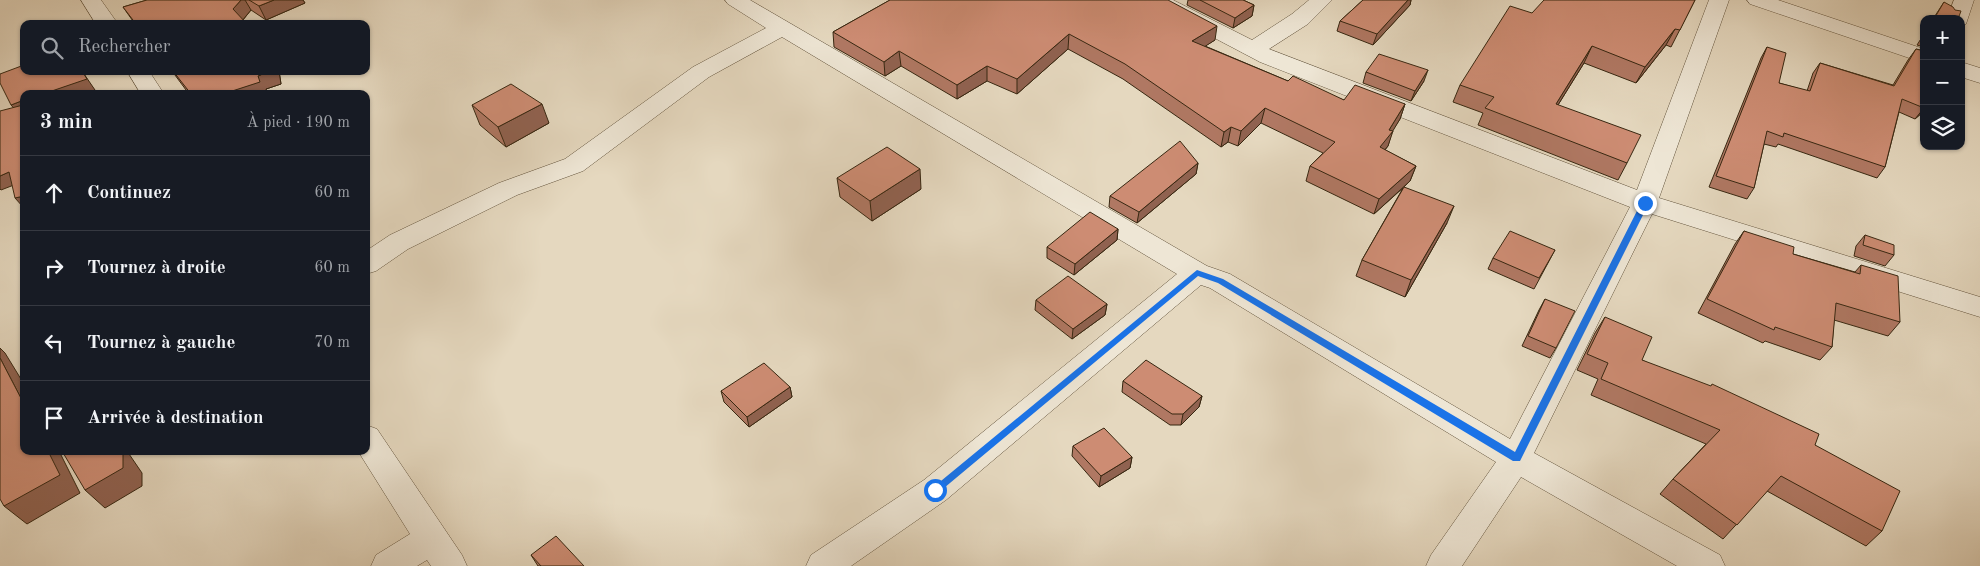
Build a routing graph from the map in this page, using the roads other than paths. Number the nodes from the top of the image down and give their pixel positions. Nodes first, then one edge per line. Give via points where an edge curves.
1 (91, 0) edge
2 (735, 0) edge
3 (1158, 0) edge
4 (1322, 0) edge
5 (1719, 0) edge
6 (1757, 0) edge
7 (1964, 0) edge
8 (1959, 15) edge
9 (104, 20) edge
10 (782, 28) junction
11 (1253, 49) junction
12 (1920, 55) edge
13 (1965, 70) edge
14 (141, 75) edge
15 (1980, 76) edge
16 (150, 90) edge
17 (1645, 203) junction
18 (370, 261) edge
19 (1197, 273) junction
20 (1980, 308) edge
21 (370, 444) edge
22 (1516, 458) junction
23 (431, 539) junction
24 (388, 566) edge
25 (450, 566) edge
26 (823, 566) edge
27 (1443, 566) edge
28 (1708, 566) edge

1 - 9 street
2 - 10 street
3 - 11 street
4 - 11 street via 1300,19
5 - 17 street
6 - 12 street
7 - 8 street
10 - 18 street via 701,72 574,165 508,189 399,242
10 - 19 street
11 - 17 street
13 - 15 street
14 - 16 street
17 - 20 street
17 - 22 street
19 - 22 street via 1220,281
19 - 26 street via 935,490
21 - 23 street
22 - 27 street
22 - 28 street
23 - 24 street
23 - 25 street

